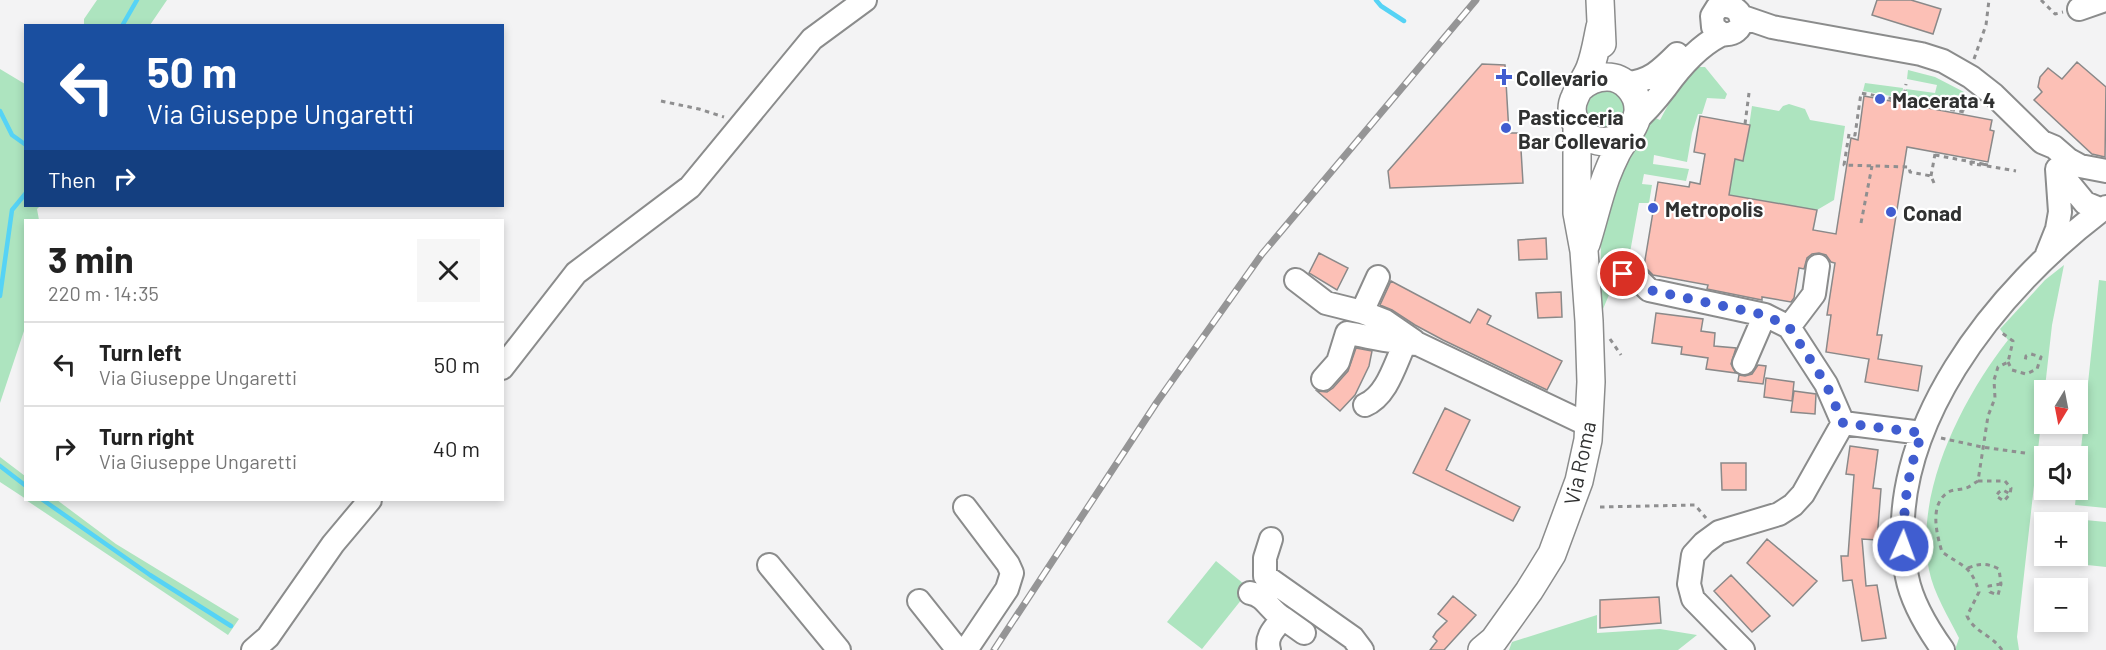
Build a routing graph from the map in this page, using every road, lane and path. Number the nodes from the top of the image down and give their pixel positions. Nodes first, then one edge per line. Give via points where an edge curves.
1 (865, 0) edge
2 (1600, 0) edge
3 (1989, 0) edge
4 (2041, 0) edge
5 (2105, 0) edge
6 (2079, 9) joint
7 (1729, 14) edge
8 (1600, 27) junction
9 (1972, 64) dead end
10 (1619, 80) junction
11 (1905, 84) dead end
12 (1579, 89) junction
13 (1749, 93) dead end
14 (1965, 98) dead end
15 (661, 101) dead end
16 (1903, 102) junction
17 (742, 124) junction
18 (1745, 124) dead end
19 (1633, 125) junction
20 (1577, 127) junction
21 (2063, 164) junction
22 (1872, 166) junction
23 (2016, 171) dead end
24 (2106, 171) edge
25 (1931, 176) junction
26 (1934, 183) dead end
27 (2104, 209) edge
28 (1861, 223) dead end
29 (1584, 251) junction
30 (2044, 261) junction
31 (1818, 266) dead end
32 (1623, 274) dead end
33 (1378, 277) dead end
34 (1296, 280) dead end
35 (1362, 312) junction
36 (1986, 322) junction
37 (1760, 326) dead end
38 (1789, 327) junction
39 (1411, 344) junction
40 (2025, 361) dead end
41 (2008, 362) junction
42 (1744, 363) dead end
43 (504, 365) edge
44 (1323, 379) dead end
45 (1365, 405) dead end
46 (1590, 422) junction
47 (1843, 423) junction
48 (1922, 433) junction
49 (1982, 447) junction
50 (2025, 453) dead end
51 (1978, 481) junction
52 (2010, 494) dead end
53 (369, 501) edge
54 (965, 507) dead end
55 (1600, 507) dead end
56 (1719, 532) junction
57 (1271, 539) dead end
58 (769, 565) dead end
59 (1968, 568) junction
60 (2001, 584) dead end
61 (1250, 593) dead end
62 (919, 602) dead end
63 (1283, 618) junction
64 (1304, 633) dead end
65 (1486, 649) edge
66 (253, 650) edge
67 (840, 650) edge
68 (958, 650) edge
69 (966, 650) edge
70 (1269, 650) edge
71 (1362, 650) edge
72 (1743, 650) edge
73 (1943, 650) edge
74 (2002, 650) edge

1 - 17 street via 812,39
2 - 8 main road, Via Roma
3 - 9 path via 1986,25
4 - 6 path via 2055,14
5 - 6 street
7 - 10 street via 1705,27 1657,74 1636,83
7 - 19 street
7 - 21 street via 1772,27 1943,61 1994,95 2042,142 2045,153
8 - 10 main road, Via Roma via 1604,57
8 - 12 main road, Via Roma via 1589,72
10 - 12 main road via 1598,77
10 - 19 main road, Via Roma via 1637,101
11 - 16 path
12 - 20 main road, Via Roma via 1572,105
13 - 18 path
14 - 16 path via 1964,111
15 - 17 path
16 - 22 path via 1861,93 1858,121 1854,135 1849,134 1844,165
17 - 43 street via 690,187 576,273
19 - 20 main road via 1619,139 1607,142 1590,138
19 - 29 main road, Via Roma via 1606,177
20 - 29 main road, Via Roma via 1577,213
21 - 24 street
21 - 27 street via 2095,192
21 - 30 street via 2057,229
22 - 25 path via 1909,167 1910,172
22 - 28 path
23 - 25 path via 1935,154
25 - 26 path
27 - 30 street
29 - 46 main road, Via Roma
30 - 36 street
31 - 38 street via 1814,294
32 - 38 street via 1634,275 1649,290 1765,315
33 - 35 street
34 - 35 street via 1326,303
35 - 39 street via 1385,321
36 - 41 path via 2013,341
36 - 48 street via 1955,369
37 - 42 street
38 - 47 street via 1826,384
39 - 44 street via 1347,333 1338,363
39 - 45 street via 1382,392
39 - 46 street via 1580,421
40 - 41 path via 2031,354 2041,357 2037,369 2026,374 2012,370
41 - 49 path via 1998,367 1994,380 1995,398
46 - 65 main road, Via Roma via 1580,481 1552,554
47 - 48 street
47 - 56 street via 1803,495 1793,505 1779,514
48 - 49 path
48 - 73 street via 1909,473 1903,546 1907,579 1922,616
49 - 50 path
49 - 51 path
51 - 52 path via 2005,481 2011,488
51 - 59 path via 1947,492 1935,519 1942,552
53 - 66 street via 333,544 268,637
54 - 69 street via 1012,573 1007,589
55 - 56 path via 1695,505
56 - 72 street via 1693,555 1689,584 1692,599
57 - 71 street via 1265,558 1266,576 1353,638
58 - 67 street
59 - 60 path via 1990,564 1999,569
59 - 74 path via 1978,592 1967,616 1972,626 1995,640
61 - 63 street via 1257,594
62 - 68 street
63 - 64 street
63 - 70 street via 1269,636

